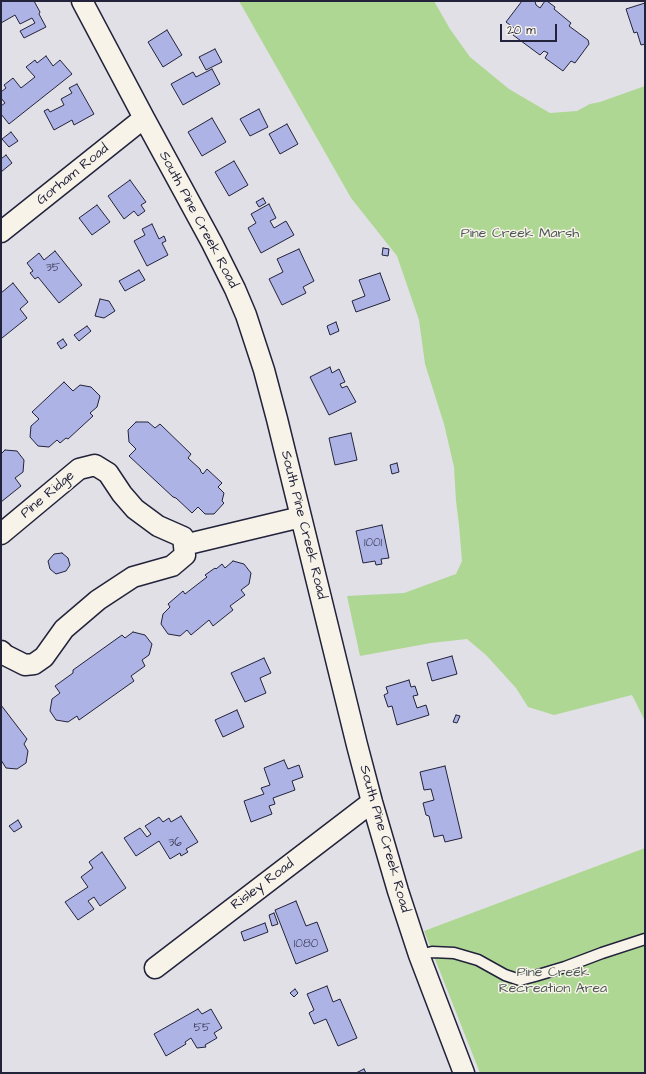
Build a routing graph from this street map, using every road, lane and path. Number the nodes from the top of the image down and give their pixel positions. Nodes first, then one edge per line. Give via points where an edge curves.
1 (82, 1) edge
2 (144, 118) junction
3 (1, 232) edge
4 (301, 517) junction
5 (1, 534) edge
6 (184, 545) junction
7 (1, 651) edge
8 (372, 802) junction
9 (645, 938) edge
10 (419, 955) junction
11 (155, 968) dead end
12 (464, 1073) edge

1 - 2 street, South Pine Creek Road
2 - 3 street, Gorham Road
2 - 4 street, South Pine Creek Road via 212,243 246,315 266,377
4 - 6 street
4 - 8 street, South Pine Creek Road
5 - 6 street, Pine Ridge via 79,470 96,465 108,473 135,509 158,526 183,537
6 - 7 street via 185,555 172,566 133,577 98,600 64,629 44,658 34,664 25,665
8 - 10 street, South Pine Creek Road
8 - 11 street, Risley Road
9 - 10 lane via 565,967 520,980 478,960 454,954 432,952
10 - 12 street, South Pine Creek Road

